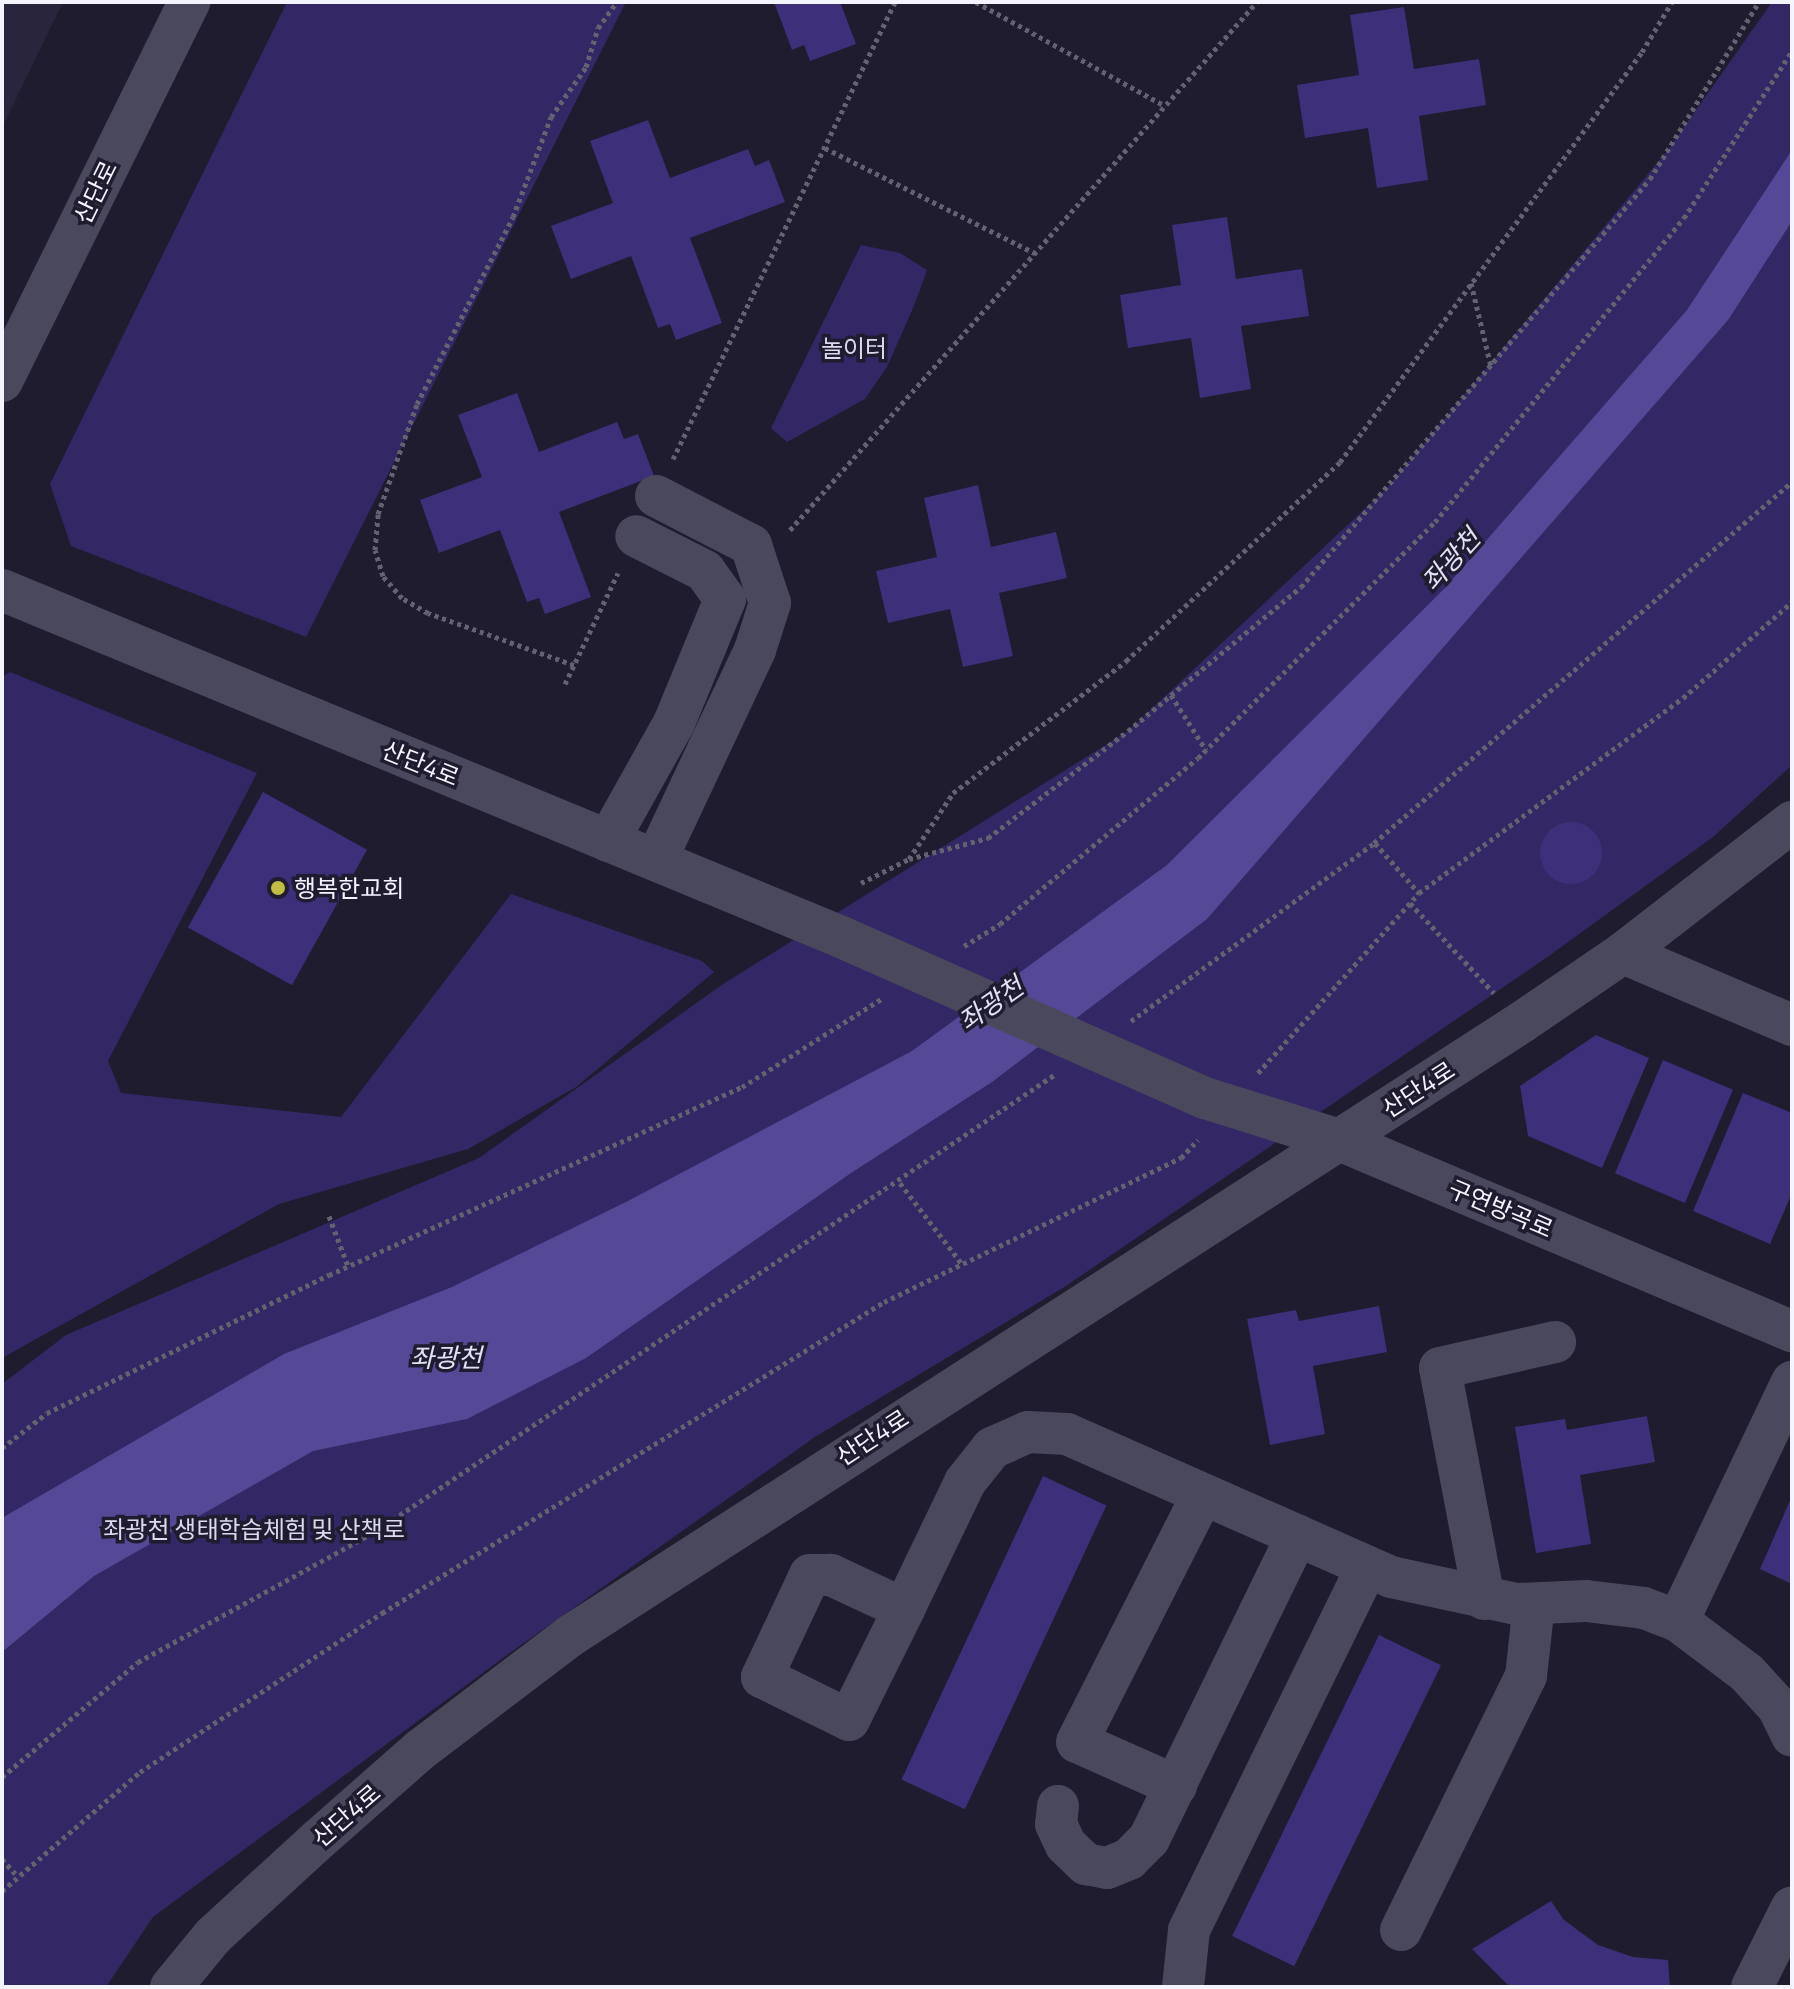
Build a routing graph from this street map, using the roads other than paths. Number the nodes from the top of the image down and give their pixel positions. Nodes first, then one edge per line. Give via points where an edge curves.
1 (189, 2) edge
2 (2, 381) edge
3 (656, 496) road end
4 (636, 536) road end
5 (2, 590) edge
6 (1792, 822) edge
7 (608, 841) junction
8 (656, 860) junction
9 (1623, 953) junction
10 (1792, 1025) edge
11 (1218, 1102) joint
12 (1339, 1140) junction
13 (1792, 1331) edge
14 (1555, 1342) dead end
15 (1792, 1382) edge
16 (1202, 1496) junction
17 (1297, 1535) junction
18 (1367, 1567) junction
19 (1484, 1599) junction
20 (1534, 1604) junction
21 (904, 1609) dead end
22 (1678, 1621) junction
23 (1792, 1736) edge
24 (1176, 1786) junction
25 (1058, 1806) dead end
26 (1792, 1907) edge
27 (1401, 1930) dead end
28 (171, 1987) edge
29 (1183, 1987) edge
30 (1752, 1987) edge

1 - 2 street, 산단로
3 - 8 street via 751,545 770,603 755,650
4 - 7 street via 705,571 725,599 674,723
5 - 7 street, 산단4로
6 - 9 street, 산단4로
7 - 8 street, 산단4로
8 - 11 street, 산단4로
9 - 10 street
9 - 12 street, 산단4로
11 - 12 street, 구연방곡로
12 - 13 street, 구연방곡로
12 - 28 street, 산단4로 via 570,1636 420,1750 213,1936
14 - 19 street via 1440,1368
15 - 22 street
16 - 17 street
16 - 21 street via 1095,1443 1067,1434 1028,1432 992,1448 965,1482
16 - 24 street via 1077,1742
17 - 18 street
17 - 24 street
18 - 19 street
18 - 29 street via 1189,1930
19 - 20 street
20 - 22 street via 1586,1601 1644,1608
20 - 27 street via 1526,1676
22 - 23 street via 1747,1673 1778,1707
24 - 25 street via 1149,1839 1129,1859 1107,1868 1086,1864 1066,1845 1056,1824
26 - 30 street

